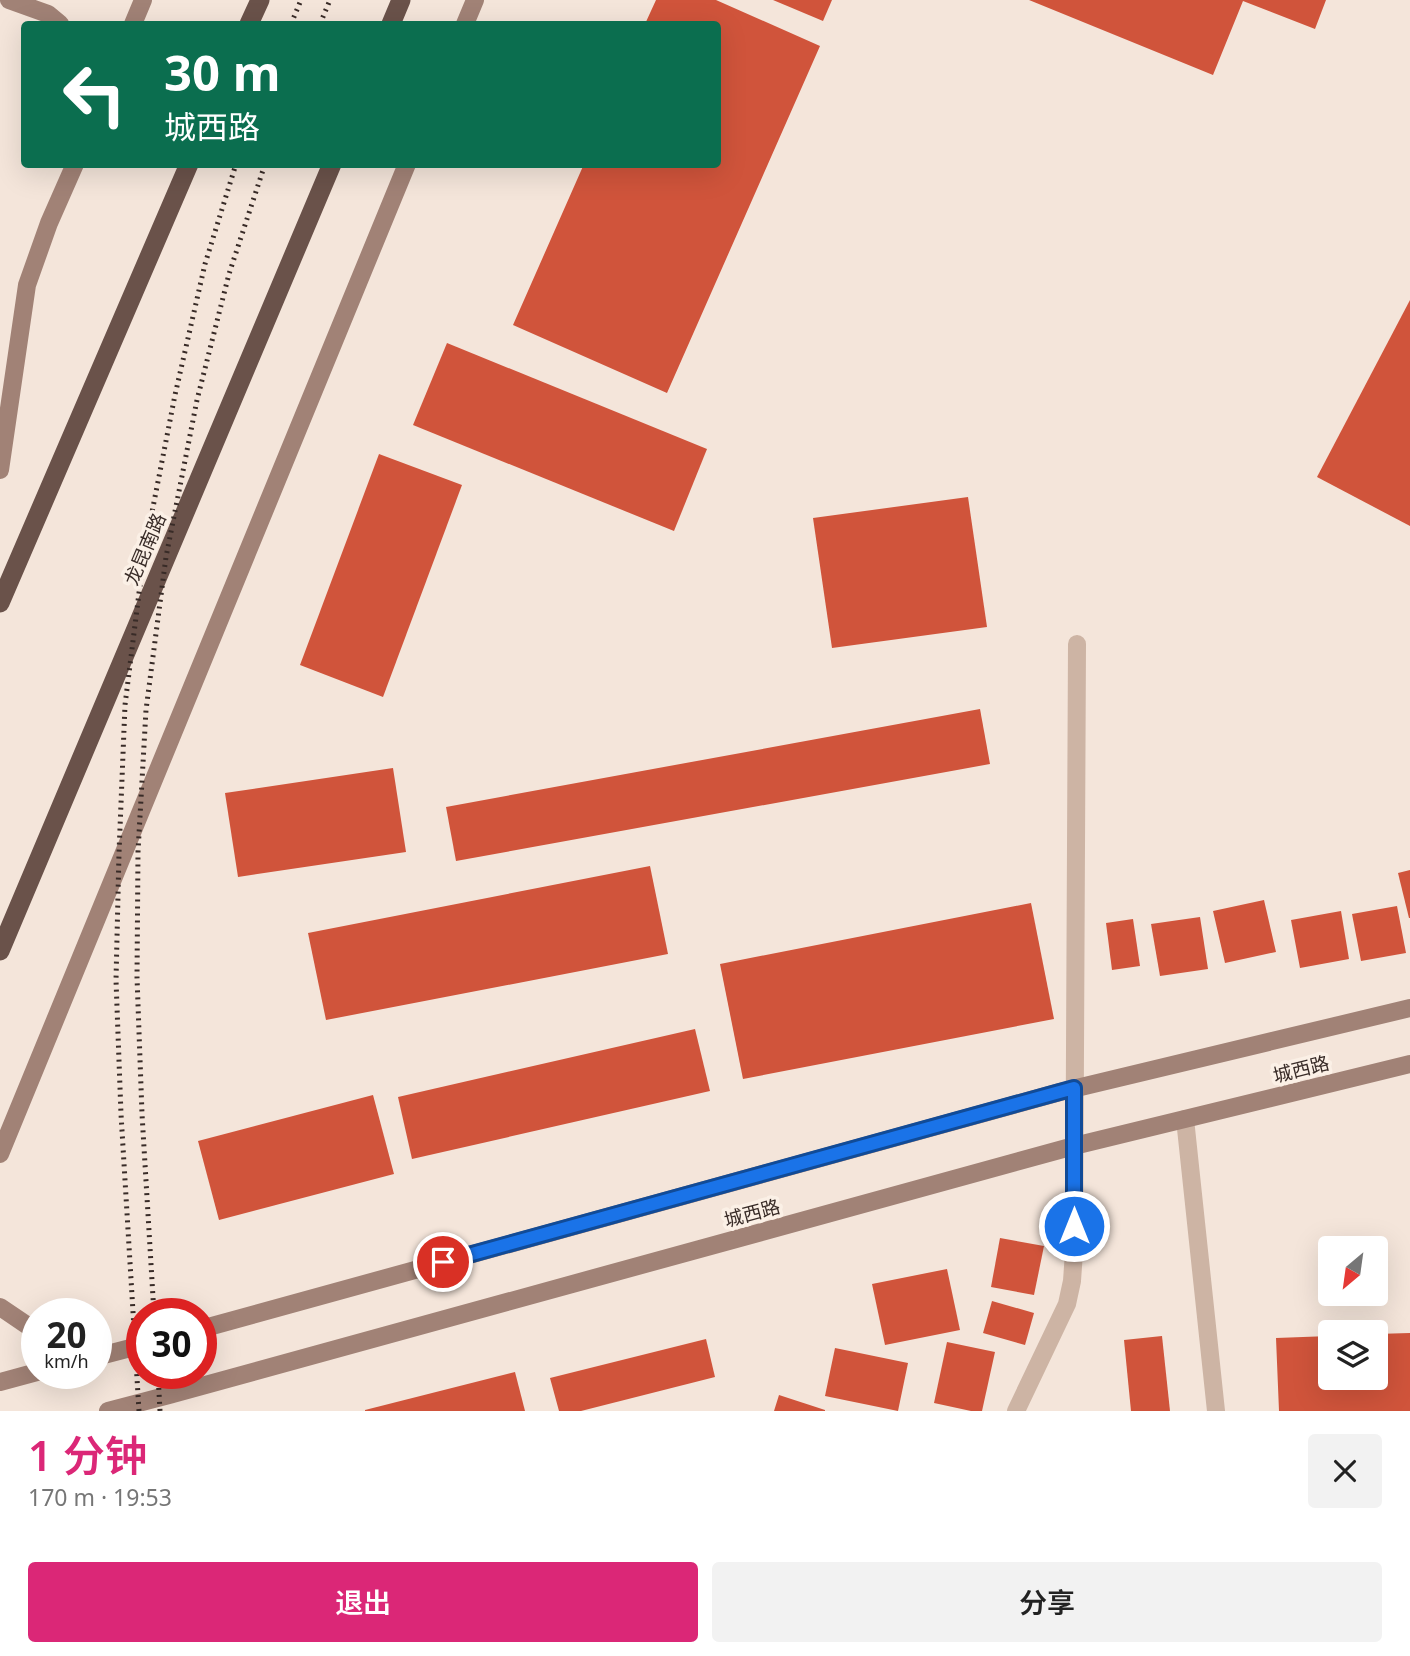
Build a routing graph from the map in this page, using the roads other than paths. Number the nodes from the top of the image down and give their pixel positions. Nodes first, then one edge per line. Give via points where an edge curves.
1 (9, 0) edge
2 (143, 0) edge
3 (260, 0) edge
4 (401, 0) edge
5 (475, 0) edge
6 (56, 21) edge
7 (134, 21) edge
8 (250, 21) edge
9 (392, 21) edge
10 (466, 21) edge
11 (73, 168) edge
12 (187, 168) edge
13 (330, 168) edge
14 (405, 168) edge
15 (0, 470) edge
16 (0, 603) edge
17 (1077, 644) dead end
18 (0, 951) edge
19 (1410, 1008) edge
20 (1410, 1065) edge
21 (1074, 1088) junction
22 (1185, 1119) junction
23 (1074, 1146) junction
24 (0, 1154) edge
25 (0, 1307) edge
26 (21, 1321) edge
27 (217, 1325) edge
28 (21, 1376) edge
29 (0, 1382) edge
30 (108, 1411) edge
31 (1016, 1411) edge
32 (1216, 1411) edge

1 - 6 main road
2 - 7 main road
3 - 8 highway
4 - 9 highway
5 - 10 main road
11 - 15 main road via 27,285
12 - 16 highway
13 - 18 highway, 龙昆南路
14 - 24 main road
17 - 21 street
19 - 21 main road, 城西路
20 - 22 main road, 城西路
21 - 23 street
21 - 27 main road, 城西路
22 - 23 main road, 城西路
22 - 32 street
23 - 30 main road, 城西路
23 - 31 street via 1072,1281 1067,1304
25 - 26 main road
28 - 29 main road

